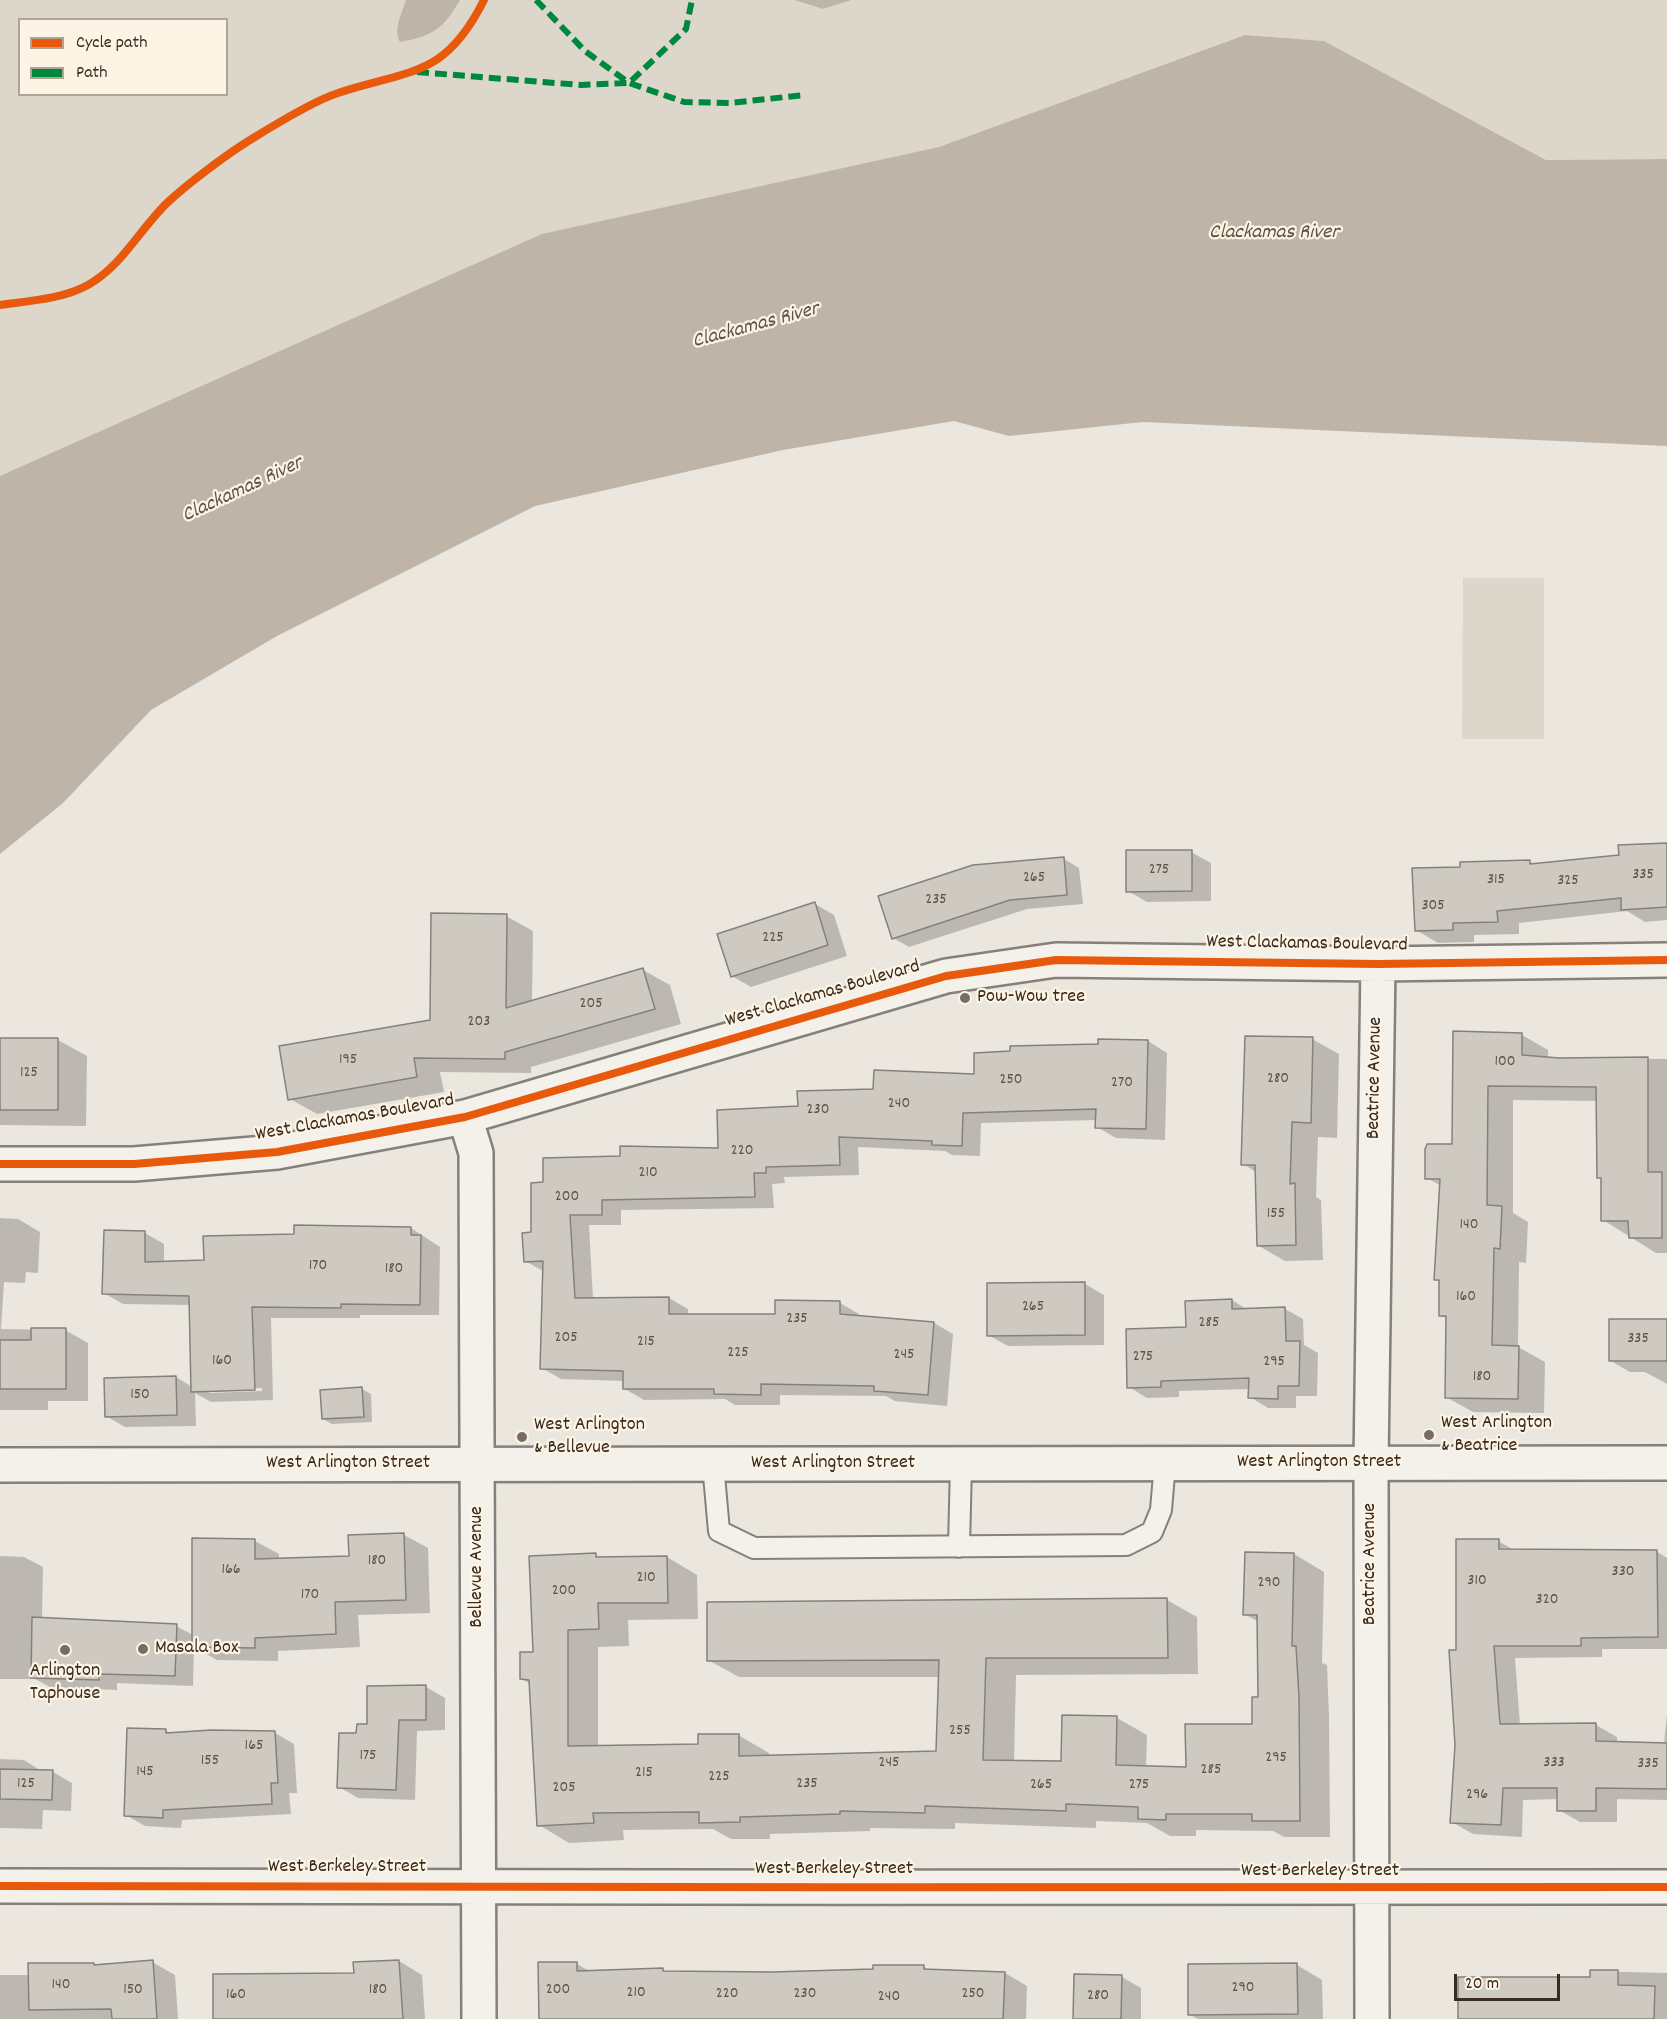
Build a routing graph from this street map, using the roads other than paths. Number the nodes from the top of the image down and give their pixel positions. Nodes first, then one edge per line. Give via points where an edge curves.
1 (1667, 960) edge
2 (1378, 964) junction
3 (465, 1117) junction
4 (0, 1164) edge
5 (1165, 1463) junction
6 (1371, 1463) junction
7 (1667, 1463) edge
8 (478, 1464) junction
9 (713, 1464) junction
10 (961, 1464) junction
11 (0, 1465) edge
12 (959, 1547) junction
13 (478, 1884) junction
14 (0, 1886) edge
15 (1667, 1887) edge
16 (1372, 1889) junction
17 (479, 2019) edge
18 (1372, 2019) edge

1 - 2 street, West Clackamas Boulevard
2 - 3 street, West Clackamas Boulevard via 1056,960 946,976
2 - 6 street, Beatrice Avenue
3 - 4 street, West Clackamas Boulevard via 277,1152 134,1164
3 - 8 street, Bellevue Avenue via 476,1153
5 - 6 street, West Arlington Street
5 - 10 street, West Arlington Street
5 - 12 lane via 1161,1510 1152,1532 1126,1545
6 - 7 street, West Arlington Street
6 - 16 street, Beatrice Avenue
8 - 9 street, West Arlington Street
8 - 11 street, West Arlington Street
8 - 13 street, Bellevue Avenue
9 - 10 street, West Arlington Street
9 - 12 lane via 719,1532 753,1548
10 - 12 lane
13 - 14 street, West Berkeley Street
13 - 16 street, West Berkeley Street
13 - 17 street, Bellevue Avenue
15 - 16 street, West Berkeley Street
16 - 18 street, Beatrice Avenue

